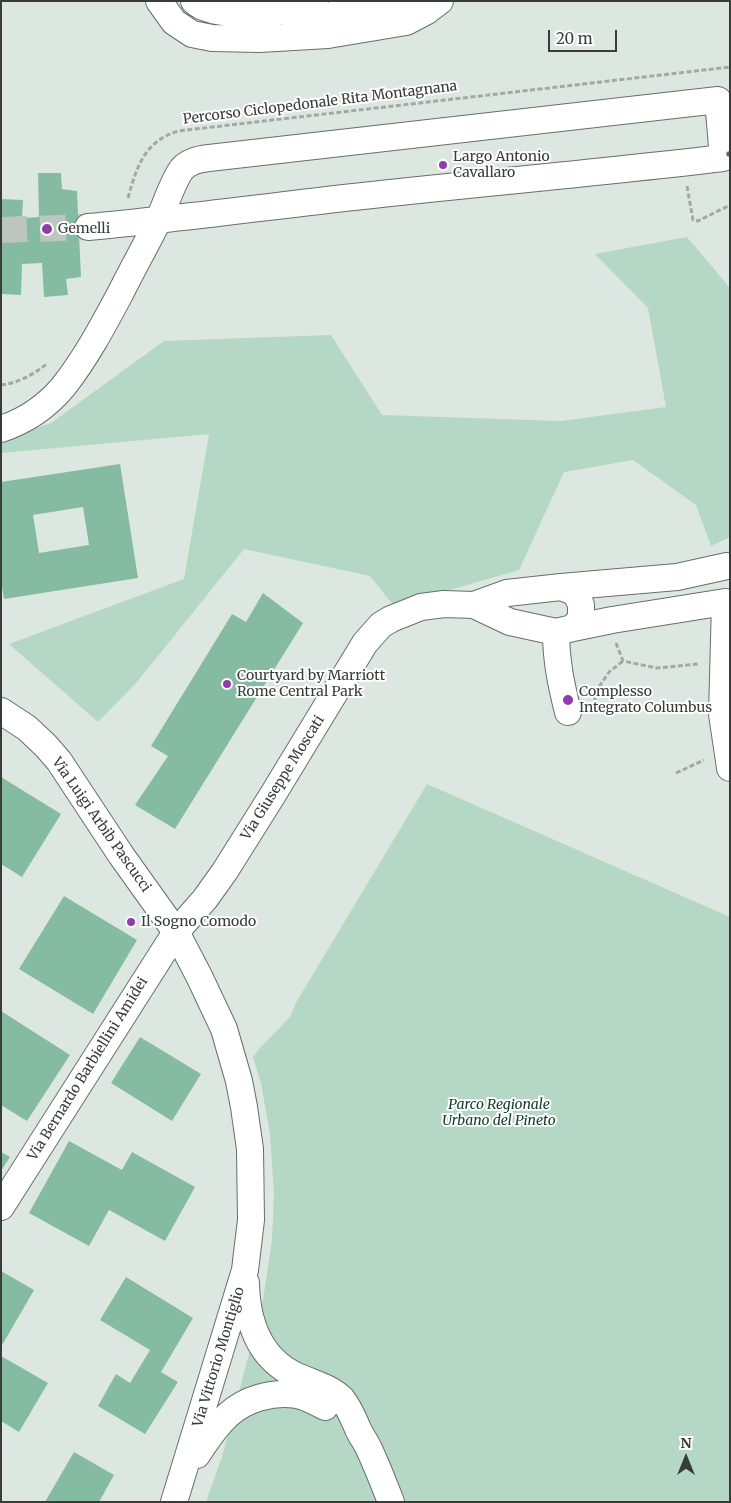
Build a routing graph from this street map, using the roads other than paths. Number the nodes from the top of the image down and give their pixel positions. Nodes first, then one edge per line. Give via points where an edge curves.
1 (159, 1) edge
2 (177, 1) edge
3 (194, 1) edge
4 (358, 1) edge
5 (405, 1) edge
6 (440, 1) edge
7 (328, 10) edge
8 (159, 219) junction
9 (88, 226) tunnel mouth
10 (1, 429) edge
11 (728, 565) edge
12 (561, 587) junction
13 (727, 602) edge
14 (474, 605) junction
15 (565, 630) junction
16 (1, 711) edge
17 (568, 712) dead end
18 (730, 768) edge
19 (176, 932) junction
20 (1, 1207) edge
21 (245, 1270) junction
22 (358, 1429) junction
23 (184, 1474) junction
24 (174, 1502) edge
25 (391, 1502) edge

1 - 6 street via 174,22 192,34 212,38 259,39 328,35 406,22
2 - 7 street via 197,22 216,28 242,28
3 - 7 street via 216,11 236,14 318,6
4 - 7 street
5 - 7 street via 373,11
8 - 8 street via 723,158 718,100 199,159 181,170
8 - 9 street
8 - 10 street via 93,342 63,387 30,417
11 - 12 street, Via Giuseppe Moscati via 677,577
11 - 13 street
12 - 14 street, Via Giuseppe Moscati via 507,593
12 - 15 street via 576,593 581,605 581,618
13 - 15 street
13 - 18 street via 722,714
14 - 15 street, Via Giuseppe Moscati via 510,622
14 - 19 street, Via Giuseppe Moscati via 421,607 391,619 372,634 225,871
15 - 17 street via 556,649
16 - 19 street, Via Luigi Arbib Pascucci via 26,728 59,762
19 - 20 street, Via Bernardo Barbiellini Amidei
19 - 21 street, Via Luigi Arbib Pascucci via 224,1029 244,1107 251,1173
21 - 22 street, Via Vittorio Montiglio via 248,1313 262,1346 278,1364 294,1375 325,1387 340,1397
21 - 23 street, Via Vittorio Montiglio
22 - 23 street, Via Vittorio Montiglio via 316,1401 301,1396 271,1395 237,1408 217,1427
22 - 25 street, Via Vittorio Montiglio
23 - 24 street, Via Vittorio Montiglio

